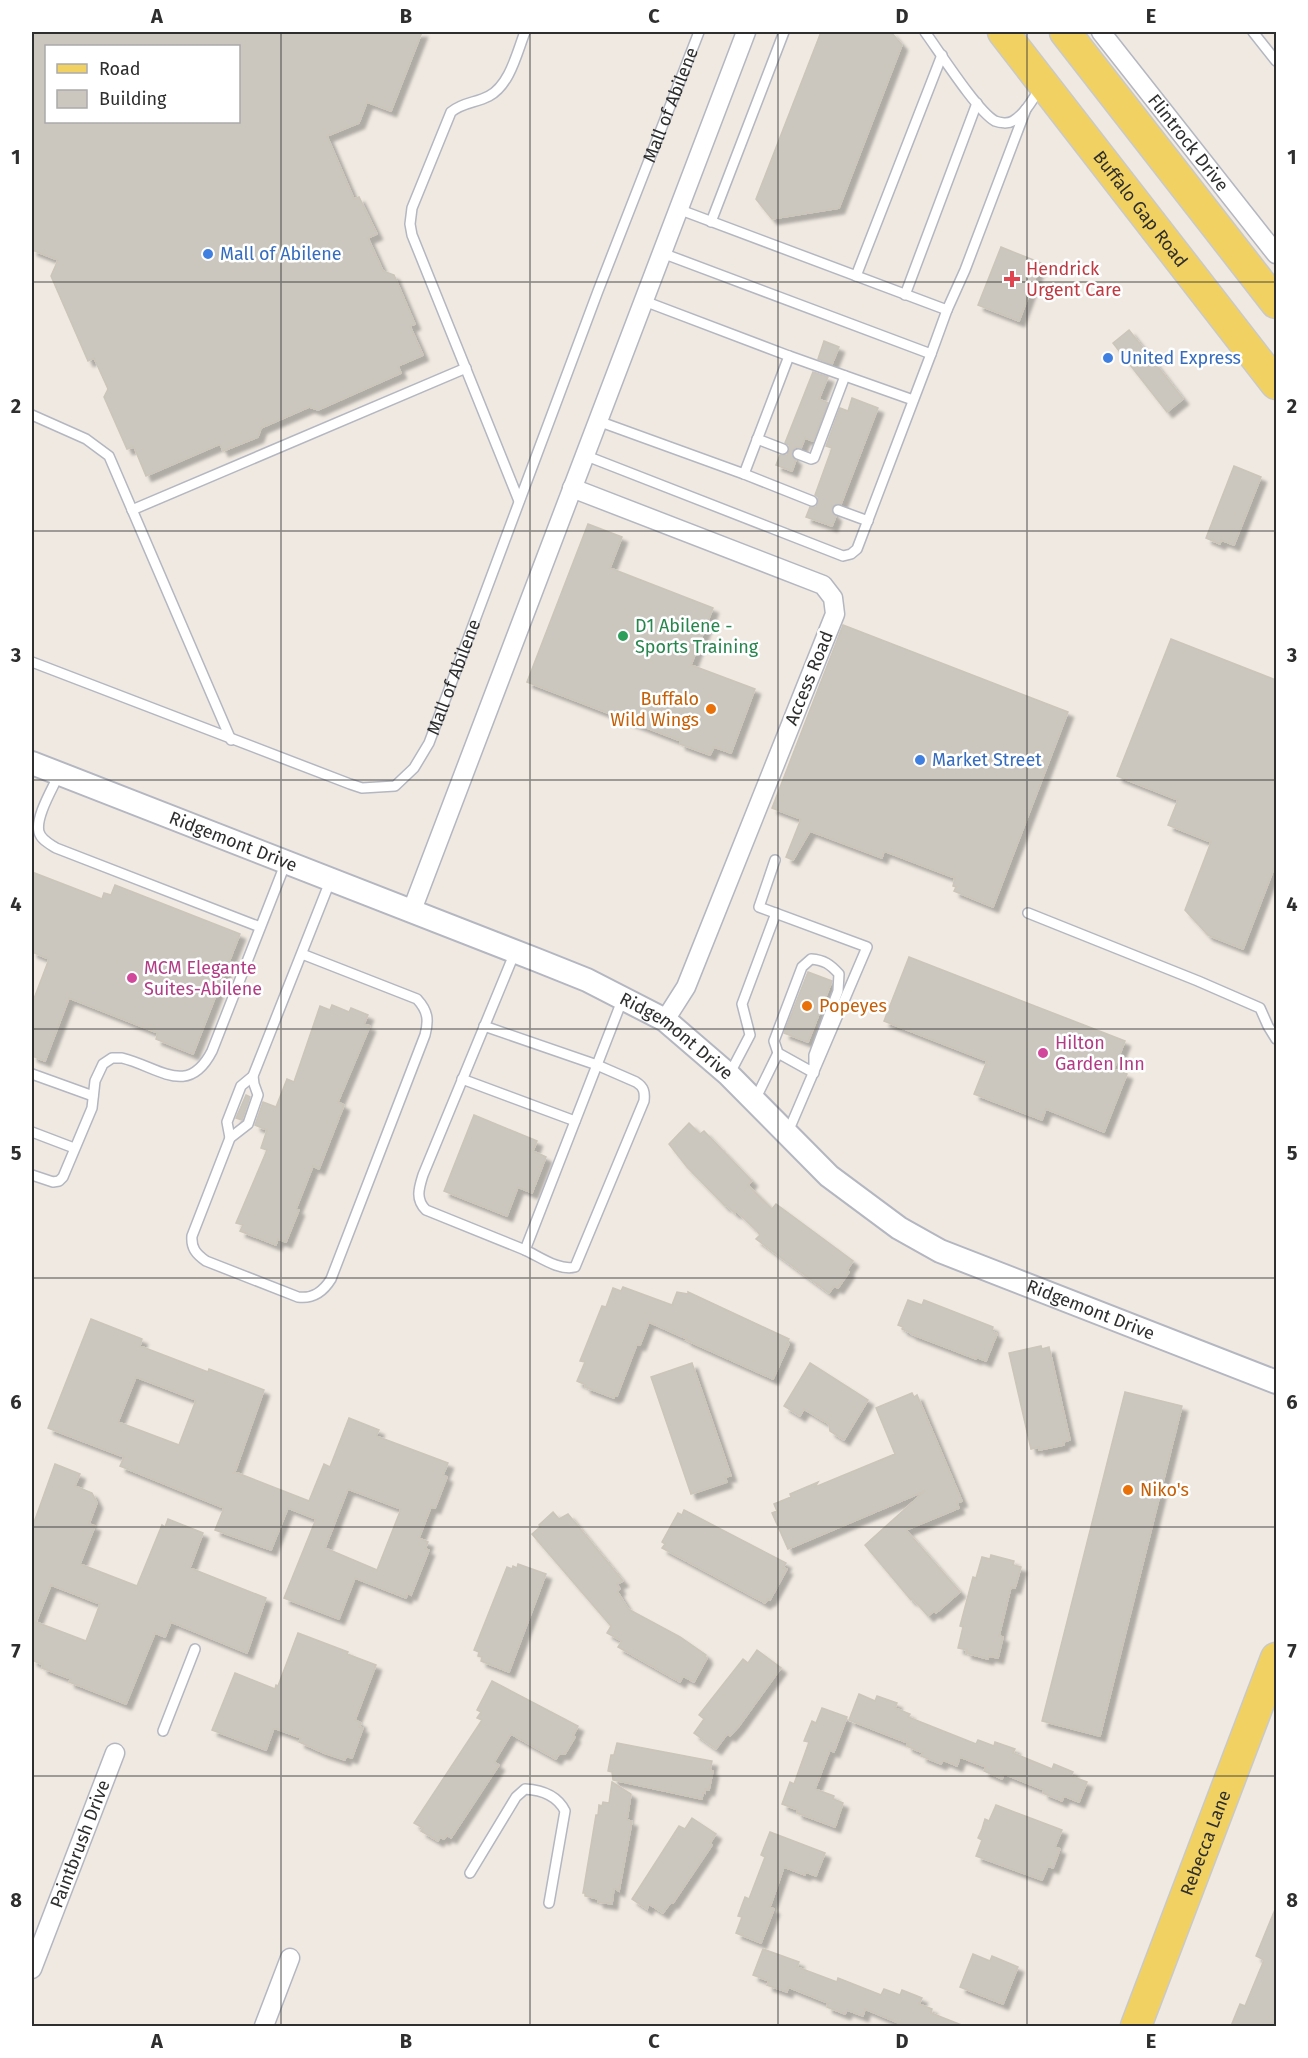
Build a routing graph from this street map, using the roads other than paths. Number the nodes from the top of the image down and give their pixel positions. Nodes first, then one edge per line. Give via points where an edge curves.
1 (525, 32) edge
2 (699, 32) edge
3 (746, 32) edge
4 (784, 32) edge
5 (925, 32) edge
6 (1003, 32) edge
7 (1065, 32) edge
8 (1101, 32) edge
9 (1253, 32) edge
10 (942, 55) junction
11 (1276, 61) edge
12 (1043, 84) junction
13 (977, 103) junction
14 (1026, 109) junction
15 (678, 209) junction
16 (711, 222) junction
17 (662, 253) junction
18 (1276, 254) edge
19 (856, 276) junction
20 (905, 295) junction
21 (644, 301) junction
22 (1276, 303) edge
23 (947, 310) junction
24 (931, 354) junction
25 (789, 356) junction
26 (466, 368) junction
27 (844, 376) junction
28 (1276, 384) edge
29 (913, 400) junction
30 (32, 415) edge
31 (598, 421) junction
32 (757, 440) junction
33 (783, 449) dead end
34 (798, 454) dead end
35 (584, 455) junction
36 (744, 474) junction
37 (572, 488) junction
38 (519, 501) junction
39 (812, 501) dead end
40 (132, 510) junction
41 (838, 510) dead end
42 (868, 521) junction
43 (32, 662) edge
44 (231, 740) junction
45 (32, 763) edge
46 (59, 774) junction
47 (775, 860) dead end
48 (286, 862) junction
49 (331, 879) junction
50 (412, 910) junction
51 (776, 913) junction
52 (1028, 913) dead end
53 (260, 927) junction
54 (515, 951) junction
55 (302, 954) junction
56 (623, 998) junction
57 (665, 1020) junction
58 (484, 1026) junction
59 (1276, 1039) edge
60 (778, 1053) junction
61 (597, 1065) junction
62 (814, 1073) junction
63 (32, 1074) edge
64 (729, 1075) junction
65 (254, 1076) junction
66 (462, 1079) junction
67 (93, 1096) junction
68 (755, 1101) junction
69 (575, 1121) junction
70 (32, 1132) edge
71 (788, 1134) junction
72 (230, 1138) junction
73 (74, 1148) junction
74 (32, 1175) edge
75 (525, 1250) junction
76 (1276, 1382) edge
77 (195, 1648) dead end
78 (1276, 1658) edge
79 (163, 1731) dead end
80 (115, 1754) dead end
81 (470, 1873) dead end
82 (549, 1903) dead end
83 (290, 1958) dead end
84 (32, 1969) edge
85 (264, 2026) edge
86 (1136, 2026) edge

1 - 26 lane via 498,90 451,112 411,215 412,235
2 - 38 lane, Mall of Abilene
3 - 15 street
4 - 16 lane
5 - 10 lane
6 - 12 main road, Buffalo Gap Road
7 - 22 main road
8 - 18 street, Flintrock Drive
9 - 11 lane
10 - 13 lane
10 - 19 lane
12 - 14 lane
12 - 28 main road, Buffalo Gap Road
13 - 14 lane via 994,120 1003,123 1013,121
13 - 20 lane
14 - 23 lane
15 - 16 lane
15 - 17 street
16 - 19 lane
17 - 21 street
17 - 24 lane
19 - 20 lane
20 - 23 lane
21 - 25 lane
21 - 31 street
23 - 24 lane
24 - 29 lane
25 - 27 lane
25 - 32 lane
26 - 38 lane
26 - 40 lane
27 - 29 lane
27 - 34 lane via 814,458
29 - 42 lane
30 - 40 lane via 86,439 109,456
31 - 35 street
31 - 36 lane
32 - 33 lane
32 - 36 lane
35 - 37 street
35 - 42 lane via 843,556 857,549
36 - 39 lane
37 - 50 street
37 - 57 street, Access Road via 823,585 833,598 835,614 686,987
38 - 44 lane, Mall of Abilene via 429,743 414,768 395,786 362,788
40 - 44 lane
41 - 42 lane
43 - 44 lane, Mall of Abilene
45 - 46 street, Ridgemont Drive
46 - 48 street, Ridgemont Drive
46 - 53 lane via 41,813 42,838 56,848
47 - 51 lane via 759,907
48 - 49 street, Ridgemont Drive
48 - 53 lane
49 - 50 street, Ridgemont Drive
49 - 55 lane
50 - 54 street, Ridgemont Drive
51 - 62 lane via 867,947
51 - 64 lane via 742,1004 750,1035
52 - 59 lane via 1260,1008
53 - 67 lane via 212,1052 201,1070 180,1077 134,1061 112,1058 103,1064
54 - 56 street, Ridgemont Drive
54 - 58 lane
55 - 65 lane
55 - 72 lane via 417,999 427,1013 428,1024 331,1279 313,1296 298,1298 206,1261 194,1250 192,1236
56 - 57 street, Ridgemont Drive
56 - 61 lane
57 - 64 street, Ridgemont Drive
58 - 61 lane
58 - 66 lane
60 - 62 lane
60 - 62 lane via 774,1041 802,967 811,960 822,960 839,974 838,991 814,1055
60 - 68 lane
61 - 69 lane
61 - 75 lane via 642,1086 644,1101 575,1268 561,1267
62 - 71 lane
63 - 67 lane
64 - 68 street, Ridgemont Drive
65 - 72 lane via 241,1086 227,1122
65 - 72 lane via 258,1095 248,1124
66 - 69 lane
66 - 75 lane via 423,1174 420,1204 426,1210
67 - 73 lane
68 - 71 street, Ridgemont Drive
69 - 75 lane
70 - 73 lane
71 - 76 street, Ridgemont Drive via 853,1196 940,1251
73 - 74 lane via 59,1181
77 - 79 lane
78 - 86 main road, Rebecca Lane
80 - 84 street, Paintbrush Drive
81 - 82 lane via 516,1797 525,1789 537,1790 559,1800 565,1811
83 - 85 street

